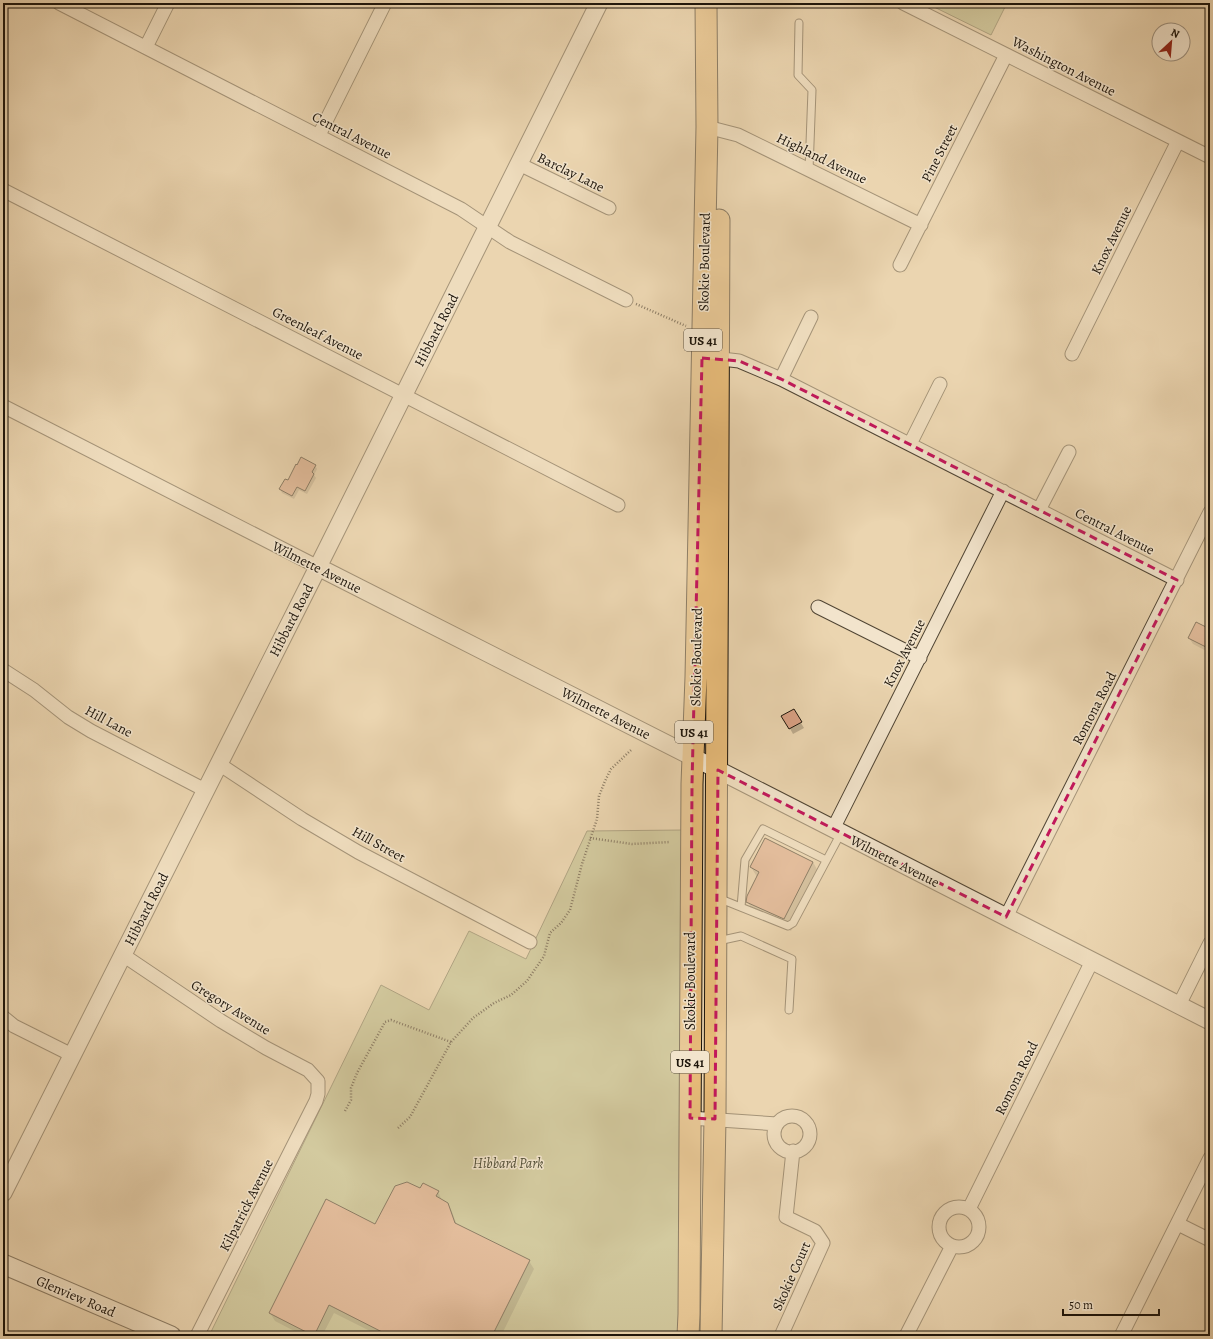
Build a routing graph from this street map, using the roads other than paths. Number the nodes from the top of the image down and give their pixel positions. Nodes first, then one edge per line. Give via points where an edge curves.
1 (59, 3) edge
2 (168, 3) edge
3 (386, 3) edge
4 (599, 3) edge
5 (706, 3) edge
6 (718, 3) edge
7 (903, 3) edge
8 (799, 23) dead end
9 (146, 47) junction
10 (1006, 55) junction
11 (713, 128) junction
12 (319, 135) junction
13 (1178, 141) junction
14 (1210, 157) edge
15 (519, 164) junction
16 (809, 170) junction
17 (3, 190) edge
18 (609, 208) dead end
19 (921, 225) junction
20 (488, 227) junction
21 (900, 265) dead end
22 (626, 300) road end
23 (811, 317) dead end
24 (1072, 354) dead end
25 (710, 358) junction
26 (782, 379) junction
27 (940, 384) dead end
28 (404, 395) junction
29 (3, 406) edge
30 (910, 444) junction
31 (1069, 452) dead end
32 (1003, 491) junction
33 (618, 505) dead end
34 (1039, 510) junction
35 (1210, 512) edge
36 (318, 567) junction
37 (1177, 580) junction
38 (818, 607) dead end
39 (920, 658) junction
40 (3, 670) edge
41 (693, 757) junction
42 (219, 764) junction
43 (718, 770) junction
44 (206, 790) junction
45 (837, 831) junction
46 (826, 860) junction
47 (716, 898) junction
48 (741, 907) junction
49 (1006, 917) junction
50 (530, 942) dead end
51 (716, 942) junction
52 (1210, 943) edge
53 (123, 955) junction
54 (1092, 961) junction
55 (1179, 1005) junction
56 (789, 1010) dead end
57 (3, 1017) edge
58 (1210, 1021) edge
59 (72, 1055) junction
60 (319, 1087) joint
61 (690, 1118) junction
62 (715, 1119) junction
63 (778, 1124) junction
64 (793, 1151) junction
65 (1210, 1158) edge
66 (3, 1192) edge
67 (969, 1209) junction
68 (1178, 1224) junction
69 (1210, 1240) edge
70 (952, 1246) junction
71 (3, 1264) edge
72 (171, 1336) edge
73 (197, 1336) edge
74 (688, 1336) edge
75 (710, 1336) edge
76 (781, 1336) edge
77 (906, 1336) edge
78 (1120, 1336) edge

1 - 9 street, Central Avenue
2 - 9 street
3 - 12 street
4 - 15 street, Hibbard Road
5 - 11 main road, Skokie Boulevard / US 41
6 - 11 main road, Skokie Boulevard / US 41
7 - 10 street, Washington Avenue
8 - 16 lane via 798,74 812,90
9 - 12 street, Central Avenue
10 - 13 street, Washington Avenue
10 - 19 street, Pine Street
11 - 16 street, Highland Avenue via 738,135
11 - 25 main road, Skokie Boulevard / US 41
12 - 20 street, Central Avenue via 461,210
13 - 14 street, Washington Avenue
13 - 24 street, Knox Avenue
15 - 18 street, Barclay Lane
15 - 20 street, Hibbard Road
16 - 19 street, Highland Avenue
17 - 28 street, Greenleaf Avenue
19 - 21 street, Pine Street
20 - 22 street, Central Avenue via 510,242
20 - 28 street, Hibbard Road
23 - 26 street
25 - 26 street, Central Avenue via 739,361
25 - 41 main road, Skokie Boulevard / US 41
25 - 43 main road, Skokie Boulevard / US 41
26 - 30 street, Central Avenue
27 - 30 street
28 - 33 street, Greenleaf Avenue
28 - 36 street, Hibbard Road
29 - 36 street, Wilmette Avenue
30 - 32 street, Central Avenue
31 - 34 street
32 - 34 street, Central Avenue
32 - 39 street, Knox Avenue
34 - 37 street, Central Avenue
35 - 37 street, Romona Road
36 - 41 street, Wilmette Avenue
36 - 42 street, Hibbard Road
37 - 49 street, Romona Road
38 - 39 street
39 - 45 street, Knox Avenue
40 - 44 street, Hill Lane via 91,731
41 - 43 street, Wilmette Avenue
41 - 61 main road, Skokie Boulevard / US 41
42 - 44 street, Hibbard Road
42 - 50 street, Hill Street via 302,819 358,852
43 - 45 street, Wilmette Avenue
43 - 47 main road, Skokie Boulevard / US 41
44 - 53 street, Hibbard Road
45 - 46 lane
45 - 49 street, Wilmette Avenue
46 - 48 lane via 793,923 788,926
46 - 48 lane via 763,830 745,860
47 - 48 lane
47 - 51 main road, Skokie Boulevard / US 41
49 - 54 street, Wilmette Avenue
51 - 56 lane via 741,936 792,959
51 - 62 main road, Skokie Boulevard / US 41
52 - 55 street
53 - 59 street, Hibbard Road
53 - 60 street, Gregory Avenue via 221,1021 308,1070 318,1081
54 - 55 street, Wilmette Avenue
54 - 67 street, Romona Road
55 - 58 street, Wilmette Avenue
57 - 59 street via 14,1026
59 - 66 street, Hibbard Road
60 - 73 street, Kilpatrick Avenue via 316,1101
61 - 62 street
61 - 74 main road, Skokie Boulevard / US 41
62 - 63 street
62 - 75 main road, Skokie Boulevard / US 41
63 - 64 street via 775,1133 777,1142 784,1149
63 - 64 street via 786,1117 792,1116 802,1119 809,1128 807,1144
64 - 76 street, Skokie Court via 786,1217 815,1230 824,1243
65 - 68 street
67 - 70 street via 978,1218 978,1236 970,1245
67 - 70 street via 956,1207 944,1213 941,1218 939,1231 946,1243
68 - 69 street
68 - 78 street
70 - 77 street
71 - 72 main road, Glenview Road

